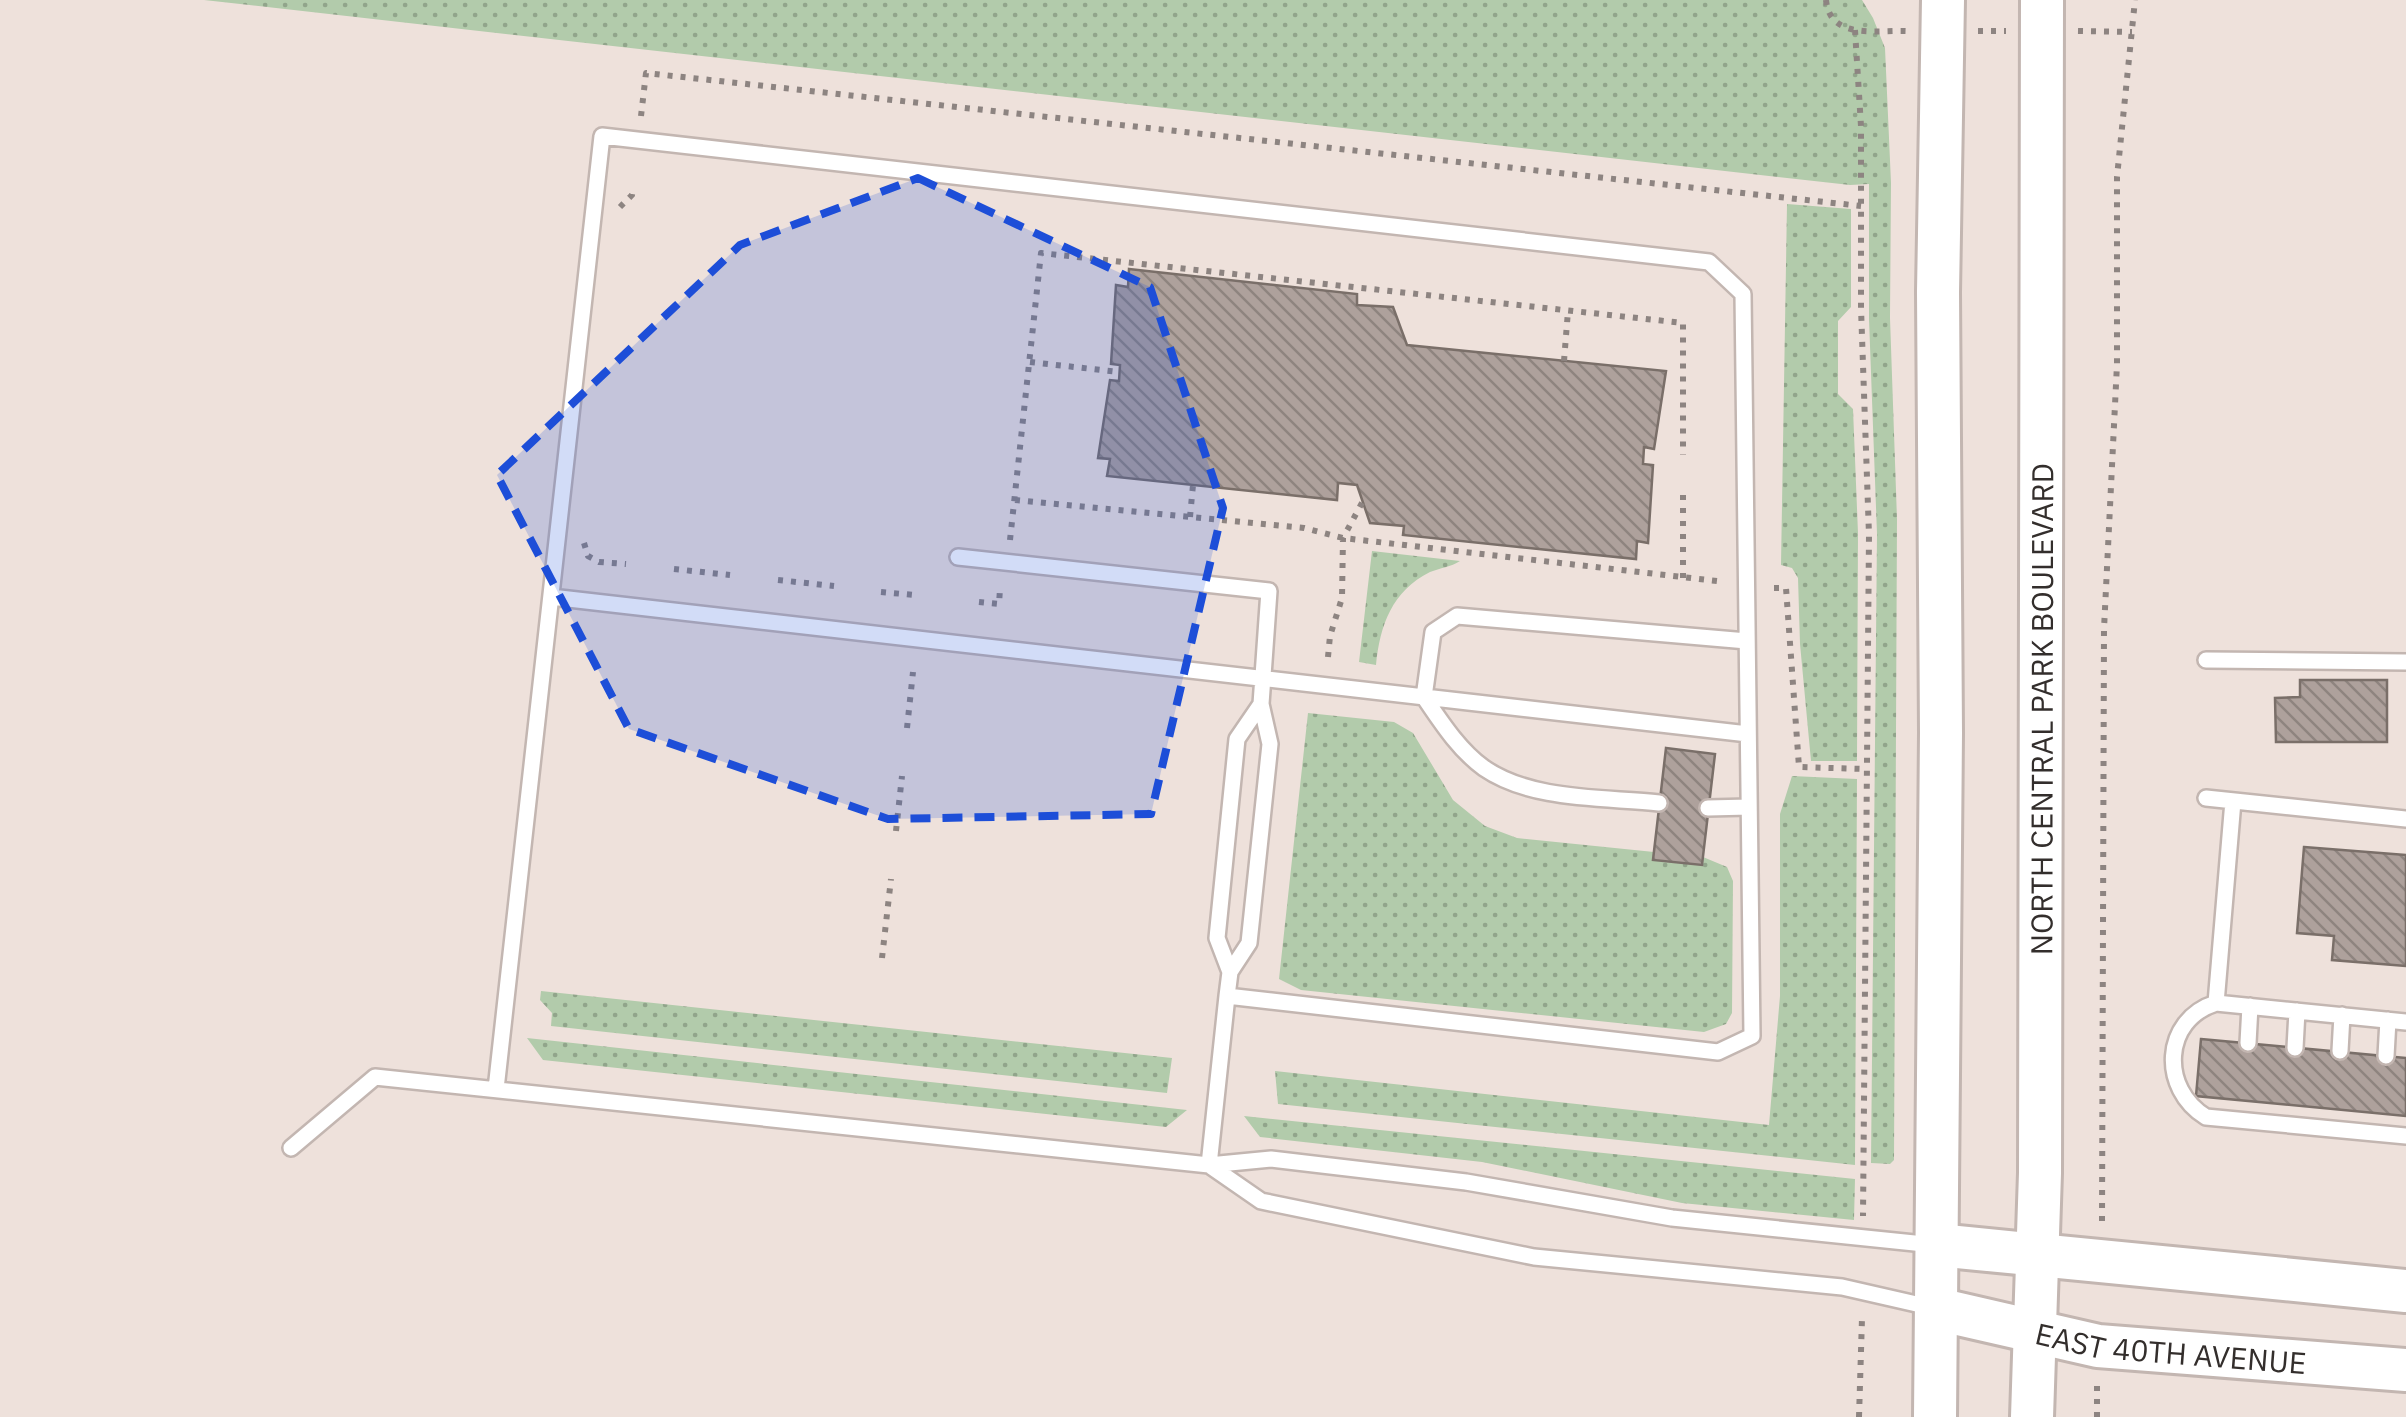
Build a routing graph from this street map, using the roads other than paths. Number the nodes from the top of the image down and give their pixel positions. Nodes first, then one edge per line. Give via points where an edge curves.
1 (1952, 16) edge
2 (2030, 16) edge
3 (958, 557) dead end
4 (551, 596) junction
5 (1748, 641) junction
6 (2206, 660) dead end
7 (2406, 662) edge
8 (1264, 679) junction
9 (1424, 696) junction
10 (1261, 704) junction
11 (1748, 734) junction
12 (2206, 798) dead end
13 (2233, 801) junction
14 (1659, 804) dead end
15 (1750, 806) junction
16 (1708, 808) dead end
17 (2406, 818) edge
18 (1230, 972) junction
19 (1226, 996) junction
20 (2216, 1003) junction
21 (2250, 1006) junction
22 (2297, 1011) junction
23 (2342, 1016) junction
24 (2388, 1020) junction
25 (2406, 1022) edge
26 (2248, 1043) dead end
27 (2295, 1048) dead end
28 (2340, 1052) dead end
29 (2386, 1056) dead end
30 (496, 1090) junction
31 (2245, 1101) dead end
32 (2291, 1105) dead end
33 (2337, 1109) dead end
34 (2381, 1114) dead end
35 (2244, 1120) junction
36 (2290, 1125) junction
37 (2336, 1129) junction
38 (2379, 1134) junction
39 (2406, 1136) edge
40 (291, 1148) dead end
41 (1210, 1165) junction
42 (1937, 1245) junction
43 (2038, 1254) junction
44 (2406, 1292) edge
45 (1937, 1309) junction
46 (2034, 1331) junction
47 (2406, 1370) edge
48 (1936, 1417) edge
49 (2032, 1417) edge

1 - 42 main road via 1938,292
2 - 43 main road, NORTH CENTRAL PARK BOULEVARD
3 - 8 lane via 1270,592
4 - 5 lane via 602,136 1709,262 1743,294
4 - 8 lane
4 - 30 lane
5 - 9 lane via 1457,616 1433,632
5 - 11 lane
6 - 7 lane
8 - 9 lane
8 - 10 lane
9 - 11 lane
9 - 14 lane via 1450,736 1485,768 1530,789
10 - 18 lane via 1270,744 1249,943
10 - 18 lane via 1237,739 1217,938
11 - 15 lane
12 - 13 lane
13 - 17 lane
13 - 20 lane
15 - 16 lane
15 - 19 lane via 1752,1036 1718,1052
18 - 19 lane
19 - 41 lane
20 - 21 lane
20 - 35 lane via 2198,1008 2184,1024 2176,1043 2176,1082 2191,1108 2206,1117
21 - 22 lane
21 - 26 lane
22 - 23 lane
22 - 27 lane
23 - 24 lane
23 - 28 lane
24 - 25 lane
24 - 29 lane
30 - 40 lane via 374,1077
30 - 41 lane
31 - 35 lane
32 - 36 lane
33 - 37 lane
34 - 38 lane
35 - 36 lane
36 - 37 lane
37 - 38 lane
38 - 39 lane
41 - 42 lane via 1271,1159 1466,1182 1672,1218
41 - 45 lane via 1261,1202 1534,1257 1842,1287
42 - 43 main road
42 - 45 main road
43 - 44 main road
43 - 46 main road, NORTH CENTRAL PARK BOULEVARD
45 - 46 main road, EAST 40TH AVENUE
45 - 48 main road
46 - 47 main road, EAST 40TH AVENUE via 2098,1346
46 - 49 main road, NORTH CENTRAL PARK BOULEVARD

